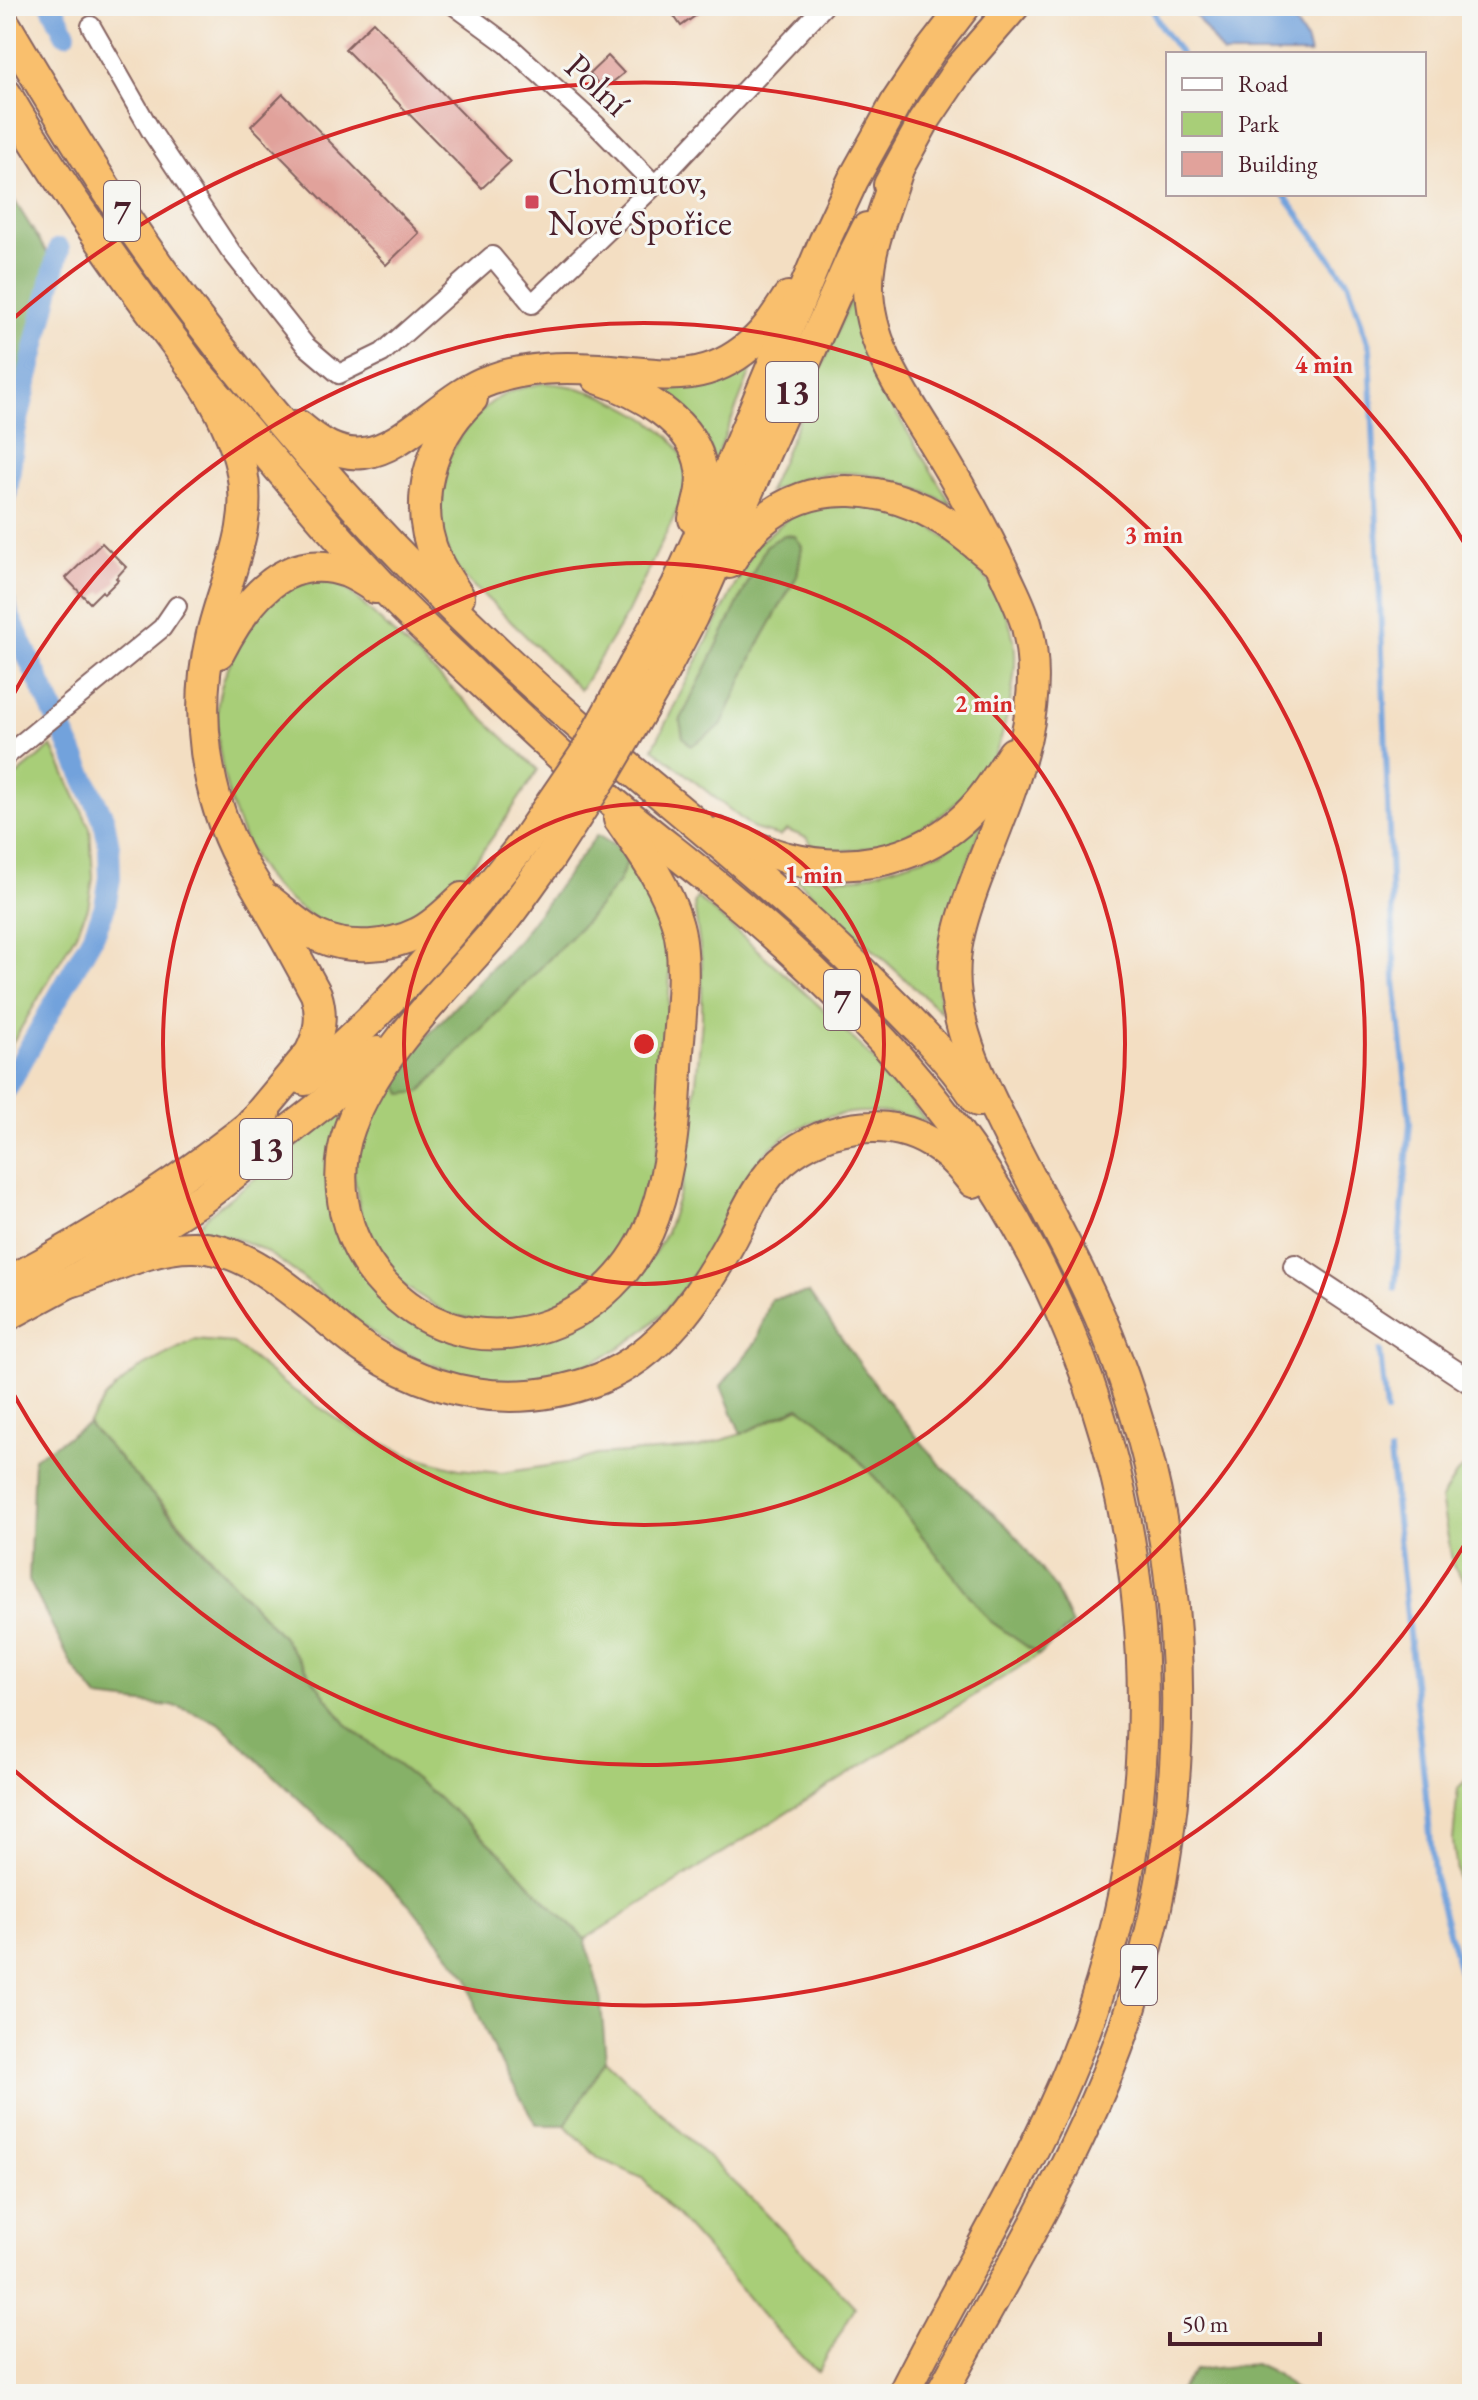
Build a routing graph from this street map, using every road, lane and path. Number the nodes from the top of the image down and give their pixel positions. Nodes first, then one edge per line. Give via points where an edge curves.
1 (455, 6) edge
2 (824, 6) edge
3 (965, 6) edge
4 (1014, 6) edge
5 (6, 26) edge
6 (91, 26) dead end
7 (6, 94) edge
8 (898, 169) junction
9 (655, 185) junction
10 (824, 242) junction
11 (544, 368) junction
12 (194, 369) junction
13 (512, 373) junction
14 (251, 386) junction
15 (1000, 564) junction
16 (677, 585) junction
17 (395, 600) junction
18 (177, 606) dead end
19 (692, 617) junction
20 (497, 651) junction
21 (645, 674) junction
22 (203, 713) junction
23 (1028, 732) junction
24 (6, 756) edge
25 (600, 791) junction
26 (698, 826) junction
27 (526, 840) junction
28 (260, 892) junction
29 (433, 1001) junction
30 (250, 1125) junction
31 (1025, 1170) junction
32 (1033, 1255) junction
33 (1295, 1266) dead end
34 (77, 1279) junction
35 (6, 1283) edge
36 (6, 1316) edge
37 (1472, 1383) edge
38 (903, 2394) edge
39 (941, 2394) edge

1 - 9 street, Polní via 508,45
2 - 9 street
3 - 10 highway, 13 via 897,101
4 - 8 highway, 13 via 960,68
5 - 14 highway, 7 via 168,279
6 - 9 street via 151,131 230,250 306,346 339,374 382,353 492,256 532,304
7 - 12 highway, 7
8 - 15 highway via 867,280 874,329 897,382 975,510
8 - 19 highway, 13 via 850,262
10 - 11 highway via 765,331 711,369 675,376
10 - 16 highway, 13
11 - 13 highway
11 - 16 highway via 584,374 629,392 672,419 693,443 702,471 701,495
12 - 17 highway, 7
12 - 22 highway via 228,427 245,491 241,537 211,638
13 - 14 highway via 460,394 387,447 363,453 322,445
13 - 20 highway via 477,394 450,423 432,458 425,498 436,559
14 - 20 highway, 7 via 319,468
15 - 19 highway via 947,522 902,499 851,490 820,492 787,505 758,525
15 - 23 highway via 1024,618 1034,665
16 - 21 highway, 13
17 - 22 highway via 338,569 312,568 280,576 239,617 215,663
17 - 25 highway, 7
18 - 24 street via 162,628
19 - 21 highway, 13
20 - 26 highway, 7
21 - 27 highway, 13, bridge
21 - 29 highway, 13, bridge via 608,768 549,859
22 - 28 highway via 218,808
23 - 26 highway via 962,821 929,844 885,861 807,862
23 - 31 highway via 959,926 953,966 962,1031
25 - 29 highway via 640,849 678,925 683,955 675,1108 667,1171 653,1220 636,1252 593,1303 554,1324 488,1334 424,1316 374,1274 352,1236 341,1172 349,1129 382,1066
25 - 32 highway, 7 via 730,897 886,1044 946,1116
26 - 31 highway, 7 via 838,948 907,1017 970,1089
27 - 28 highway via 419,933 374,945 319,937
27 - 30 highway, 13 via 385,1006
28 - 30 highway via 316,994 320,1016 310,1053
29 - 34 highway, 13 via 265,1150 203,1198
30 - 35 highway, 13 via 179,1179
31 - 39 highway, 7 via 1099,1311 1146,1447 1170,1579 1177,1653 1173,1802 1146,1953 1123,2031 1049,2196
32 - 34 highway via 938,1146 901,1131 858,1127 802,1146 772,1171 716,1269 666,1333 601,1378 557,1391 477,1395 437,1386 366,1349 280,1281 220,1251 164,1250
32 - 38 highway, 7 via 1094,1393 1126,1520 1143,1653 1139,1800 1111,1948 1060,2095
33 - 37 street
34 - 36 highway, 13

